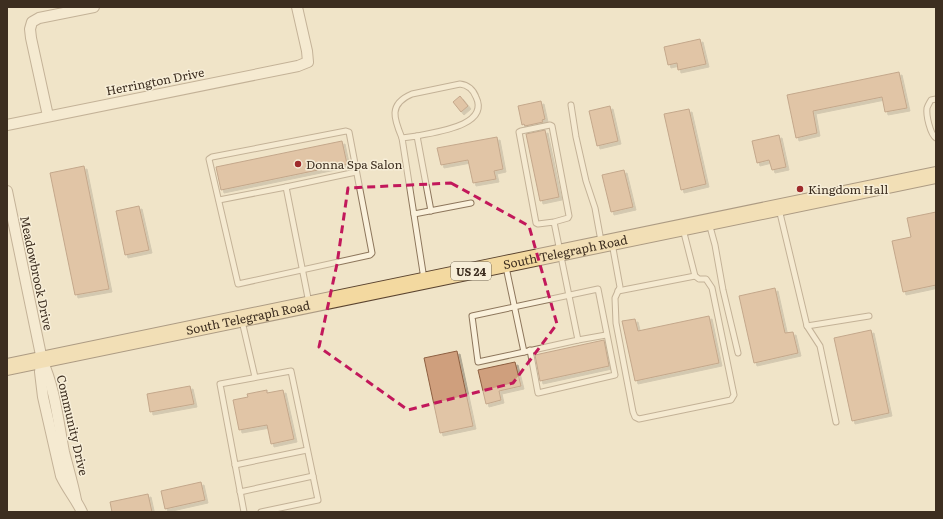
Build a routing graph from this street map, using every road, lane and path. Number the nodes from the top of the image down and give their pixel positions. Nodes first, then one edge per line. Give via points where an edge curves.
1 (94, 7) edge
2 (297, 7) edge
3 (936, 99) edge
4 (570, 105) dead end
5 (48, 116) junction
6 (7, 125) edge
7 (417, 136) junction
8 (402, 138) junction
9 (936, 138) edge
10 (356, 172) junction
11 (936, 175) edge
12 (286, 187) junction
13 (7, 191) edge
14 (218, 200) junction
15 (471, 203) dead end
16 (779, 208) junction
17 (431, 211) junction
18 (414, 214) junction
19 (554, 222) junction
20 (709, 222) junction
21 (682, 228) junction
22 (607, 243) junction
23 (561, 252) junction
24 (505, 264) junction
25 (302, 269) junction
26 (695, 276) junction
27 (424, 280) junction
28 (618, 291) junction
29 (570, 295) junction
30 (309, 304) junction
31 (514, 307) junction
32 (869, 316) dead end
33 (241, 318) junction
34 (807, 326) junction
35 (606, 335) junction
36 (578, 340) junction
37 (530, 350) junction
38 (524, 352) junction
39 (738, 353) dead end
40 (42, 360) junction
41 (7, 367) edge
42 (255, 377) junction
43 (836, 422) dead end
44 (308, 450) junction
45 (235, 465) junction
46 (313, 476) junction
47 (240, 492) junction
48 (82, 512) edge
49 (244, 512) edge
50 (261, 512) edge

1 - 5 street via 39,18 32,22 31,38
2 - 5 street, Herrington Drive via 308,62
3 - 9 lane via 931,100 927,107 930,128
4 - 22 lane via 586,181
5 - 6 street, Herrington Drive
7 - 8 lane
7 - 8 lane via 471,120 479,104 473,90 468,85 460,84 405,97 393,112
7 - 17 lane
8 - 18 lane
10 - 12 lane
10 - 14 lane via 349,132 346,131 212,157 209,159
10 - 25 lane via 372,253
11 - 16 main road, South Telegraph Road / US 24
12 - 14 lane
12 - 25 lane
13 - 40 street, Meadowbrook Drive
14 - 25 lane via 238,284
15 - 17 lane
16 - 20 main road, South Telegraph Road / US 24
16 - 34 lane
17 - 18 lane
18 - 27 lane
19 - 19 lane via 536,223 520,131 552,126 569,216
19 - 23 lane
20 - 21 main road, South Telegraph Road / US 24
20 - 39 lane
21 - 22 main road, South Telegraph Road / US 24
21 - 26 lane
22 - 23 main road, South Telegraph Road / US 24
22 - 28 lane via 620,288
23 - 24 main road, South Telegraph Road / US 24
23 - 29 lane
24 - 27 main road, South Telegraph Road / US 24
24 - 31 lane
25 - 30 lane
26 - 28 lane
26 - 28 lane via 706,279 712,288 734,395 731,400 639,419 633,412 616,323 615,298
27 - 30 main road, South Telegraph Road / US 24
29 - 31 lane
29 - 35 lane via 598,289
29 - 36 lane
30 - 33 main road, South Telegraph Road / US 24
31 - 38 lane
31 - 38 lane via 472,316 478,362
32 - 34 lane
33 - 40 main road, South Telegraph Road / US 24
33 - 42 lane
34 - 43 lane via 820,346
35 - 36 lane
35 - 37 lane via 615,375 538,393
36 - 37 lane
37 - 38 lane
40 - 41 main road, South Telegraph Road / US 24
40 - 48 street, Community Drive via 40,372 43,397 56,436 61,476
42 - 44 lane via 291,371
42 - 45 lane via 220,384
44 - 45 lane
44 - 46 lane
45 - 47 lane
46 - 47 lane
46 - 50 lane via 318,500
47 - 49 lane

